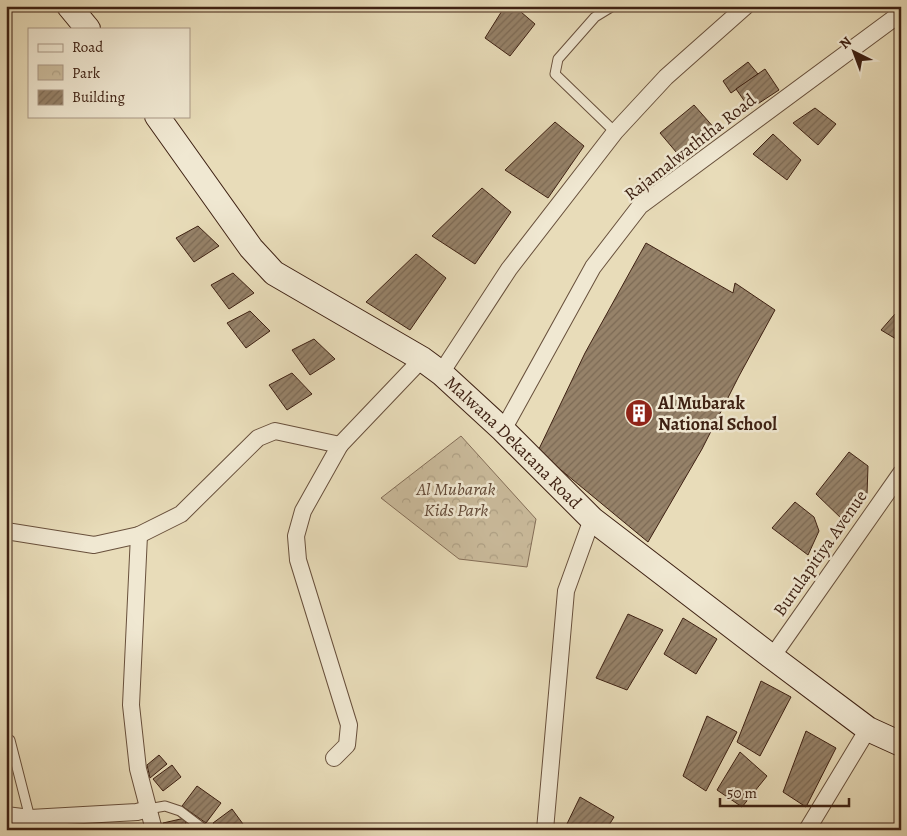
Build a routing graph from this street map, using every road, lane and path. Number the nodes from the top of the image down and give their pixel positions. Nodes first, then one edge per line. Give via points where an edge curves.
1 (69, 6) edge
2 (613, 6) edge
3 (746, 6) edge
4 (901, 13) edge
5 (87, 28) edge
6 (158, 118) edge
7 (614, 132) junction
8 (431, 366) junction
9 (503, 430) junction
10 (340, 445) junction
11 (901, 473) edge
12 (592, 519) junction
13 (6, 531) edge
14 (139, 535) junction
15 (772, 657) junction
16 (868, 729) junction
17 (10, 740) dead end
18 (901, 744) edge
19 (334, 758) dead end
20 (148, 809) junction
21 (6, 814) edge
22 (30, 818) junction
23 (154, 830) edge
24 (205, 830) edge
25 (544, 830) edge
26 (807, 830) edge

1 - 5 main road
2 - 7 lane via 595,18 558,59 555,74
3 - 7 street via 666,77
4 - 9 street, Rajamalwaththa Road via 640,206 593,267
6 - 8 main road, Malwana Dekatana Road via 251,248 274,273
7 - 8 street
8 - 9 main road, Malwana Dekatana Road
8 - 10 street
9 - 12 main road, Malwana Dekatana Road
10 - 14 street via 275,431 258,438 180,514
10 - 19 street via 303,511 296,536 298,560 349,724 347,745
11 - 15 street, Burulapitiya Avenue
12 - 15 main road, Malwana Dekatana Road
12 - 25 street via 566,591
13 - 14 street via 94,545
14 - 20 street via 131,705 138,769
15 - 16 main road, Malwana Dekatana Road
16 - 18 main road, Malwana Dekatana Road
16 - 26 street
17 - 22 lane
20 - 22 street
20 - 23 street
20 - 24 lane via 164,806 180,811
21 - 22 street

